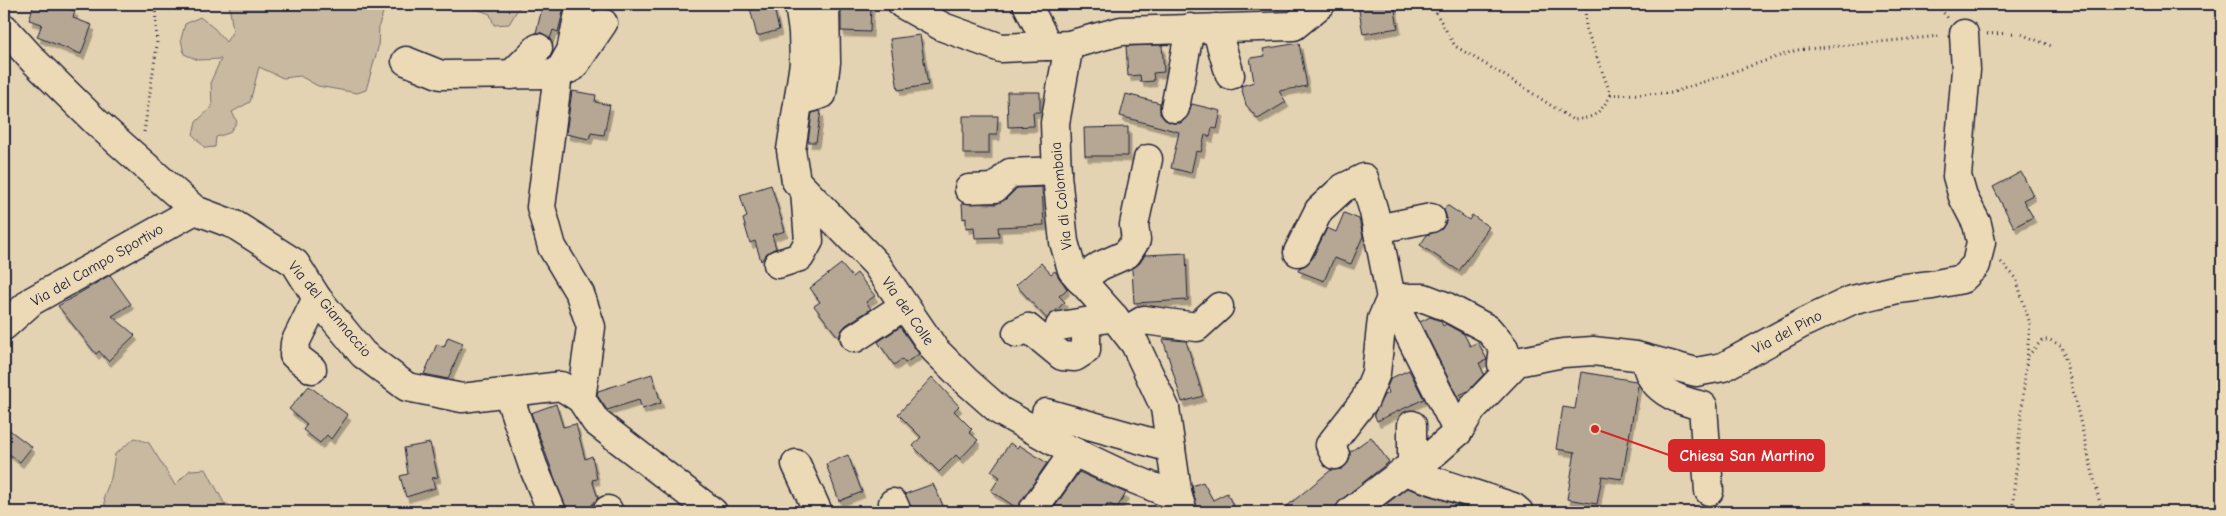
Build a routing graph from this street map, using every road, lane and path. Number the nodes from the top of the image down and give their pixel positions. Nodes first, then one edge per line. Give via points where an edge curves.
1 (155, 4) edge
2 (580, 4) edge
3 (798, 4) edge
4 (825, 4) edge
5 (902, 4) edge
6 (1027, 4) edge
7 (1320, 4) edge
8 (1430, 4) edge
9 (1585, 4) edge
10 (603, 22) dead end
11 (1219, 22) edge
12 (4, 28) edge
13 (1964, 34) junction
14 (1058, 46) junction
15 (2054, 47) dead end
16 (538, 48) dead end
17 (406, 61) dead end
18 (558, 74) junction
19 (511, 75) junction
20 (1230, 75) dead end
21 (1611, 95) junction
22 (799, 101) junction
23 (1175, 108) dead end
24 (138, 159) junction
25 (1148, 159) dead end
26 (1056, 171) junction
27 (969, 189) dead end
28 (805, 191) junction
29 (195, 210) junction
30 (1431, 218) dead end
31 (1377, 229) junction
32 (1981, 242) junction
33 (1298, 252) dead end
34 (778, 264) dead end
35 (1080, 280) junction
36 (316, 298) junction
37 (1391, 298) junction
38 (904, 306) junction
39 (1219, 307) dead end
40 (1110, 323) junction
41 (4, 326) edge
42 (1060, 326) dead end
43 (1017, 334) dead end
44 (855, 338) dead end
45 (2028, 357) junction
46 (1646, 359) junction
47 (1502, 364) dead end
48 (312, 369) dead end
49 (508, 393) junction
50 (581, 399) junction
51 (1046, 413) dead end
52 (1412, 425) dead end
53 (1458, 432) junction
54 (1171, 448) junction
55 (1074, 452) junction
56 (1335, 455) dead end
57 (796, 464) dead end
58 (1408, 469) junction
59 (1709, 491) dead end
60 (1180, 504) edge
61 (710, 511) edge
62 (552, 512) edge
63 (818, 512) edge
64 (1032, 512) edge
65 (1350, 512) edge
66 (1519, 512) edge
67 (2012, 512) edge
68 (2102, 512) edge

1 - 24 path via 157,45
2 - 18 street via 571,51
3 - 22 street, Via del Colle via 804,63
4 - 22 street via 826,62 822,94
5 - 14 street via 943,27 1001,48
6 - 14 street
7 - 11 street via 1294,26
8 - 21 path via 1455,46 1573,120 1589,119 1601,111
9 - 21 path via 1586,28
10 - 18 street via 573,67
11 - 14 street via 1121,30
11 - 20 street
11 - 23 street
12 - 24 street, Via del Giannaccio via 34,61
13 - 15 path via 2018,33
13 - 21 path via 1797,50 1671,92
13 - 32 street, Via del Pino via 1966,70 1957,176
14 - 26 street, Via di Colombaia
16 - 19 street
17 - 19 street via 441,75
18 - 19 street
18 - 50 street via 541,206 552,247 580,294 591,327
22 - 28 street, Via del Colle via 791,150 796,181
24 - 29 street, Via del Giannaccio
25 - 35 street via 1134,226 1136,240 1127,254 1100,266
26 - 27 street via 1010,173 995,188
26 - 35 street, Via di Colombaia via 1064,242 1072,270
28 - 34 street via 809,241 800,256
28 - 38 street, Via del Colle via 876,264
29 - 36 street, Via del Giannaccio via 235,225 295,263
29 - 41 street, Via del Campo Sportivo via 32,300
30 - 31 street
31 - 33 street via 1364,178 1343,188 1319,210
31 - 37 street
32 - 45 path via 2016,278 2030,324
32 - 46 street, Via del Pino via 1976,266 1962,279 1852,300 1723,367 1696,372
35 - 40 street, Via di Colombaia
36 - 48 street via 295,343 294,355
36 - 49 street, Via del Giannaccio via 363,354 407,387 462,398
37 - 47 street via 1424,298 1488,329 1504,348
37 - 53 street
37 - 56 street via 1382,319 1376,372 1365,400 1330,445
38 - 44 street
38 - 55 street, Via del Colle via 970,395
39 - 40 street via 1197,327 1144,320
40 - 42 street
40 - 43 street via 1086,331 1086,350 1075,357 1062,356 1028,328
40 - 54 street, Via di Colombaia via 1135,344 1165,408
45 - 67 path
45 - 68 path via 2042,340 2062,346
46 - 53 street, Via del Pino via 1593,351 1517,362 1472,409
46 - 59 street via 1649,374 1661,390 1683,402 1703,406
49 - 50 street, Via del Giannaccio via 561,386
49 - 62 street
50 - 61 street, Via del Giannaccio via 596,422
51 - 54 street
52 - 58 street
53 - 58 street, Via del Pino via 1434,453
54 - 60 street, Via di Colombaia
55 - 60 street, Via del Colle
55 - 64 street
57 - 63 street
58 - 65 street, Via del Pino
58 - 66 street

